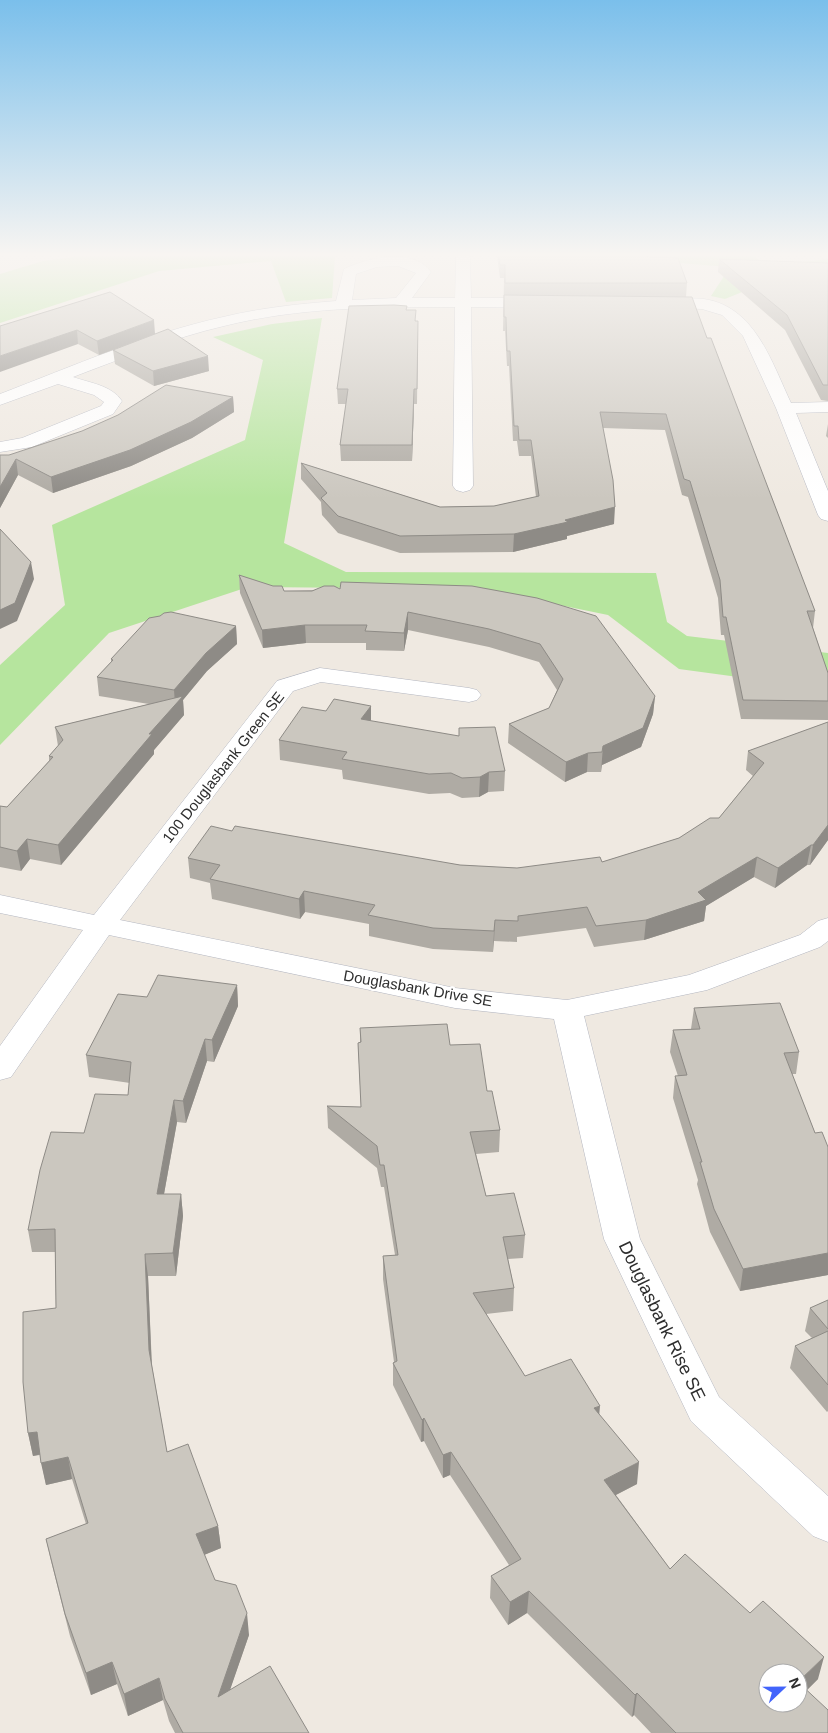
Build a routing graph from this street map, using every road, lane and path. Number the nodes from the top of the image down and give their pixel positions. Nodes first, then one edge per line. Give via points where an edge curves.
1 (168, 337) edge
2 (462, 337) edge
3 (751, 337) edge
4 (57, 378) junction
5 (0, 400) edge
6 (828, 407) edge
7 (785, 408) junction
8 (0, 447) edge
9 (463, 486) dead end
10 (828, 515) edge
11 (469, 695) dead end
12 (0, 904) edge
13 (102, 924) junction
14 (828, 927) edge
15 (567, 1010) junction
16 (0, 1069) edge
17 (828, 1523) edge

1 - 4 street
2 - 9 street
3 - 7 street
4 - 5 street
4 - 8 street via 100,391 113,401 107,410 26,443
6 - 7 street
7 - 10 street
11 - 13 street, 100 Douglasbank Green SE via 320,675 286,686
12 - 13 street, Douglasbank Drive SE
13 - 15 street, Douglasbank Drive SE via 454,998
13 - 16 street
14 - 15 street, Douglasbank Drive SE via 810,941 696,983
15 - 17 street, Douglasbank Rise SE via 622,1239 704,1409

